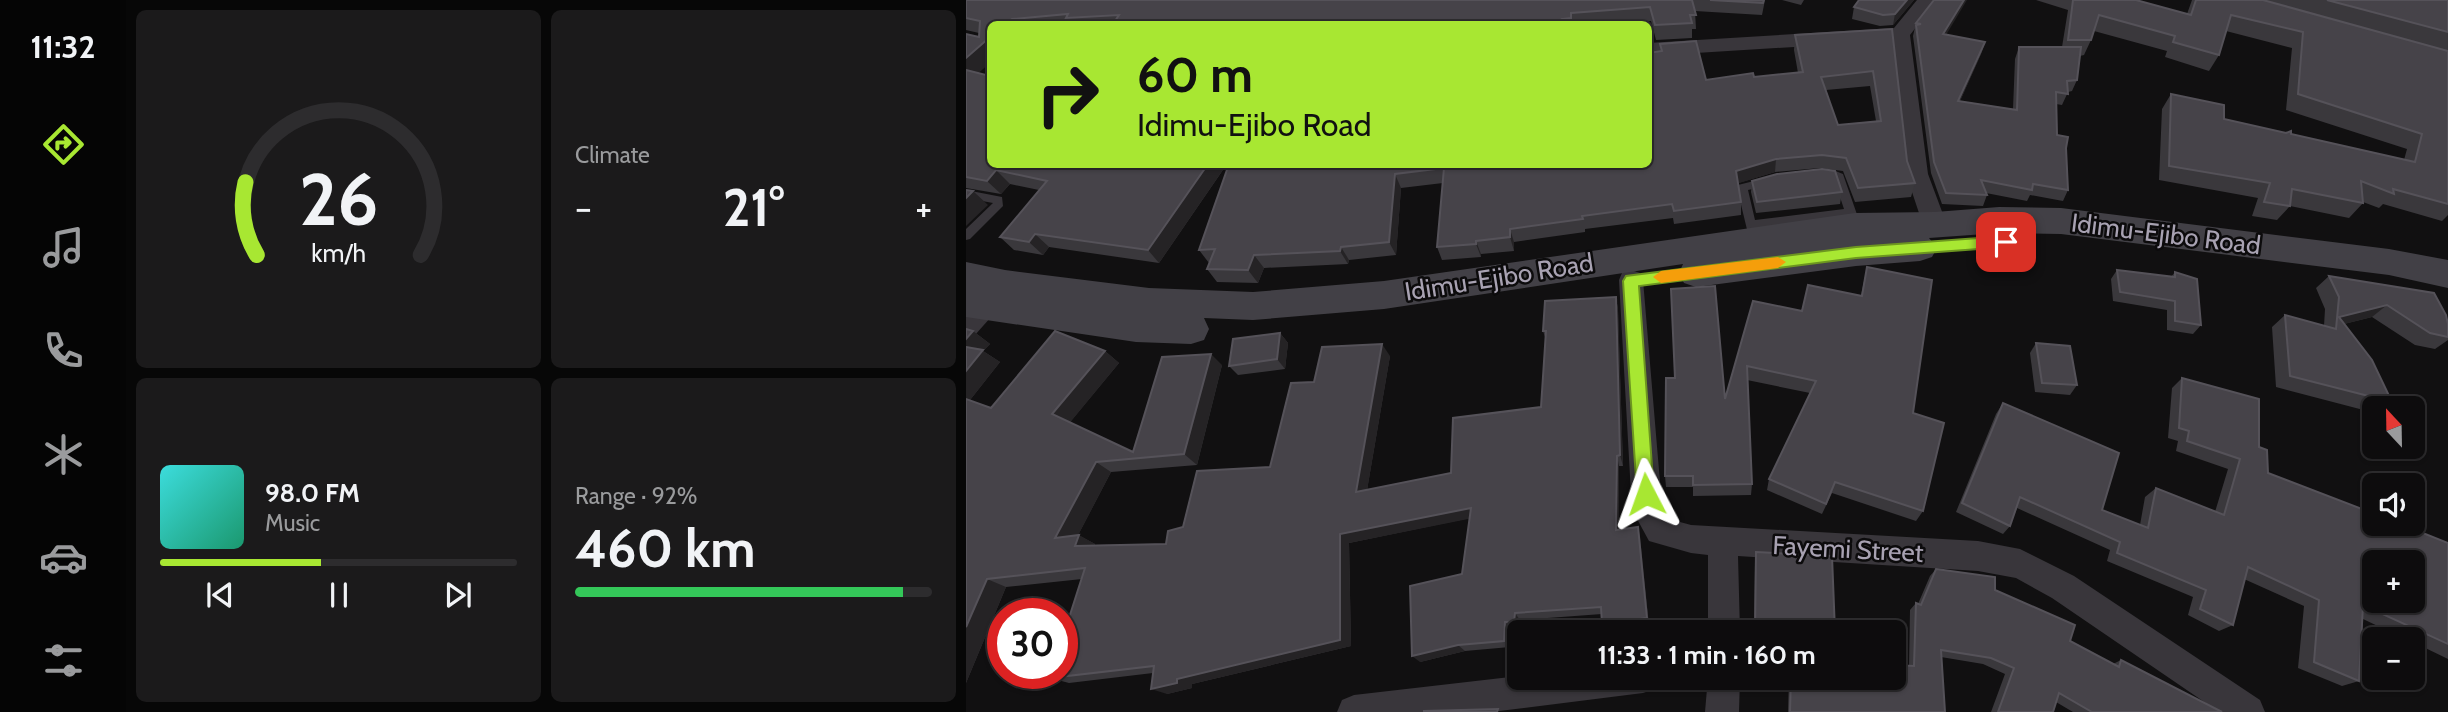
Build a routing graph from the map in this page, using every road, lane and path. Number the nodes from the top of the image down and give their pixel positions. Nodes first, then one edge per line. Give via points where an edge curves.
1 (1927, 0) edge
2 (1900, 34) junction
3 (1652, 50) edge
4 (1813, 175) edge
5 (1775, 181) edge
6 (966, 194) edge
7 (1853, 219) junction
8 (1935, 225) junction
9 (1753, 232) junction
10 (966, 236) edge
11 (2448, 274) edge
12 (966, 276) edge
13 (1631, 281) junction
14 (2448, 296) edge
15 (973, 313) edge
16 (1723, 542) junction
17 (1724, 620) edge
18 (1536, 690) edge
19 (1723, 690) edge
20 (1354, 712) edge
21 (1722, 712) edge
22 (2248, 712) edge

1 - 2 street
2 - 3 street
2 - 8 street via 1917,174
4 - 7 lane via 1839,177
5 - 9 lane via 1742,188
6 - 10 lane via 998,200 998,206
7 - 8 main road, Idimu-Ejibo Road
7 - 9 main road, Idimu-Ejibo Road
8 - 11 main road, Idimu-Ejibo Road via 2061,221 2389,262
9 - 12 main road, Idimu-Ejibo Road via 1384,295 1253,306 1149,302
13 - 14 main road, Idimu-Ejibo Road via 1856,253 2064,242 2395,284
13 - 15 main road, Idimu-Ejibo Road via 1382,319 1245,331
13 - 16 street, Fayemi Street via 1651,517 1660,531 1691,540
16 - 17 street
16 - 22 street, Fayemi Street via 1978,556 2021,564 2063,587
18 - 20 street
19 - 21 street

